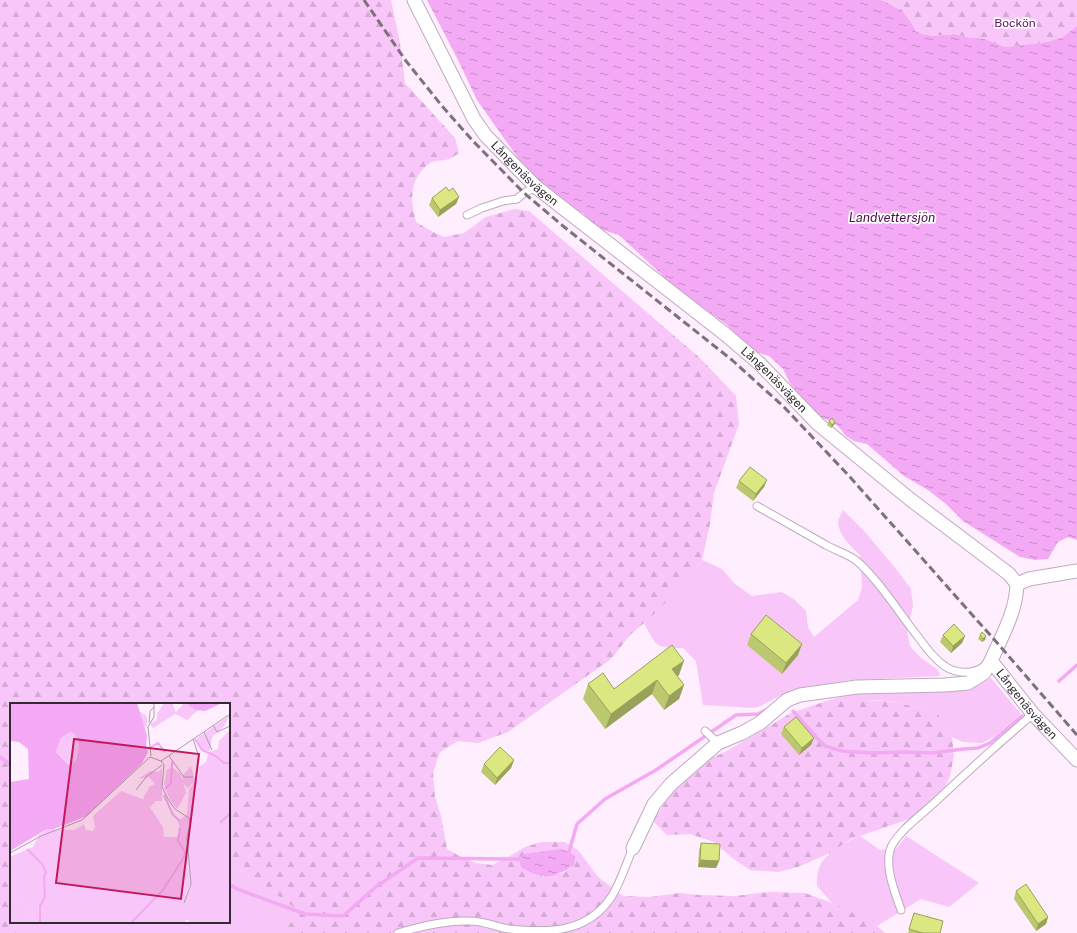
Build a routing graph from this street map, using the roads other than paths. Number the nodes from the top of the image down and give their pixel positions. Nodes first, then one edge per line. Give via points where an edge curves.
1 (414, 0) edge
2 (536, 187) junction
3 (467, 215) dead end
4 (757, 506) dead end
5 (1077, 571) edge
6 (1016, 584) junction
7 (991, 661) junction
8 (1033, 714) junction
9 (1077, 760) edge
10 (633, 848) joint
11 (901, 910) dead end
12 (398, 933) edge

1 - 2 street, Långenäsvägen via 474,119 486,136
2 - 3 lane via 517,199 482,208
2 - 6 street, Långenäsvägen via 725,334 760,364 818,424 911,500 987,556 1009,574
4 - 7 lane via 858,562 929,651 944,666 956,672 965,672 978,670
5 - 6 street
6 - 7 street, Långenäsvägen via 1016,596 1006,629
7 - 8 street, Långenäsvägen
7 - 10 street via 984,673 968,682 857,687 800,695 788,700 760,723 742,733 711,737 654,804
8 - 9 street, Långenäsvägen
8 - 11 lane via 940,797 894,843 890,851 890,866
10 - 12 lane via 612,897 596,915 577,926 560,932 535,932 470,921 417,927

